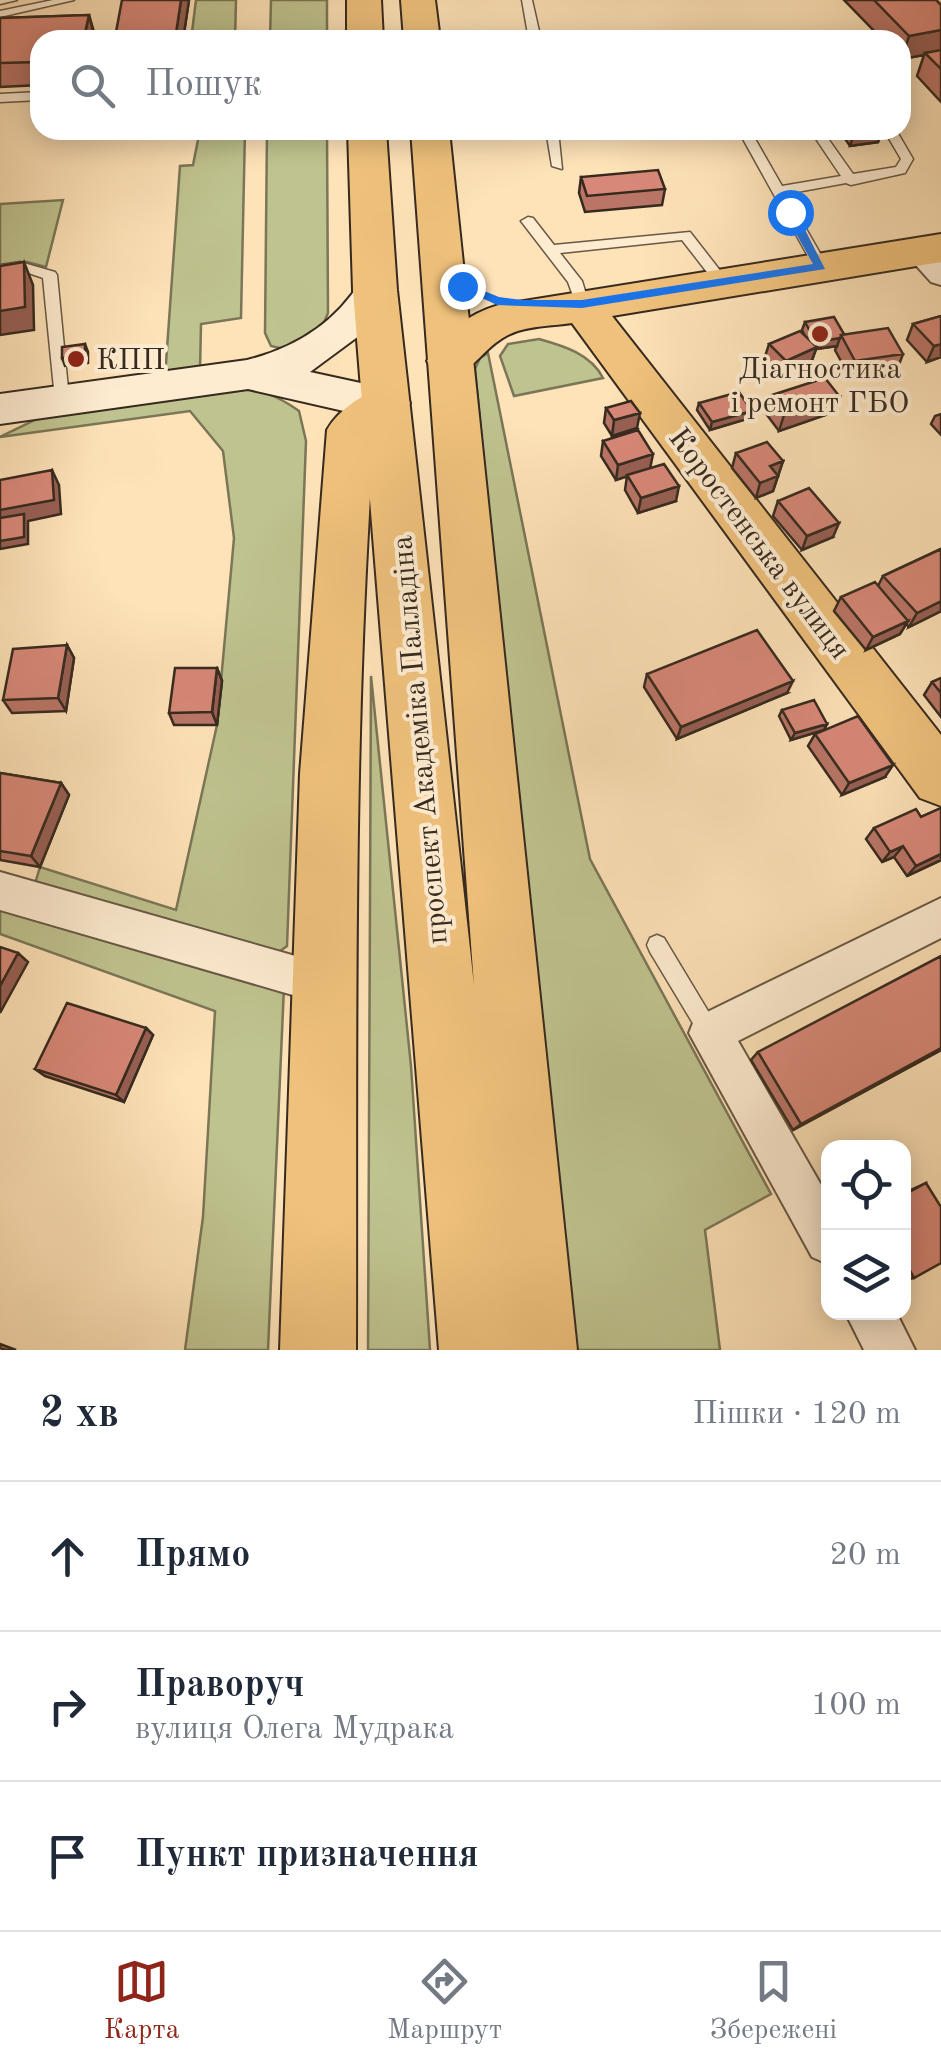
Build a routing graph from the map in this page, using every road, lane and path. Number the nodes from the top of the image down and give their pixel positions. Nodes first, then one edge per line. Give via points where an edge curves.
1 (12, 0) edge
2 (69, 0) edge
3 (364, 0) edge
4 (418, 0) edge
5 (527, 0) edge
6 (0, 1) edge
7 (0, 14) edge
8 (365, 30) edge
9 (421, 30) edge
10 (533, 30) edge
11 (30, 96) edge
12 (0, 98) edge
13 (367, 140) edge
14 (431, 140) edge
15 (554, 140) edge
16 (750, 140) edge
17 (823, 140) edge
18 (896, 140) edge
19 (558, 166) dead end
20 (852, 181) junction
21 (778, 191) junction
22 (528, 221) dead end
23 (551, 250) junction
24 (933, 259) edge
25 (441, 264) junction
26 (821, 266) junction
27 (0, 269) edge
28 (722, 282) junction
29 (375, 290) junction
30 (582, 304) junction
31 (450, 361) junction
32 (247, 375) junction
33 (388, 403) junction
34 (21, 408) edge
35 (941, 780) edge
36 (0, 891) edge
37 (941, 917) edge
38 (657, 945) dead end
39 (326, 986) junction
40 (710, 1033) junction
41 (822, 1230) edge
42 (874, 1320) edge
43 (318, 1350) edge
44 (478, 1350) edge
45 (538, 1350) edge
46 (891, 1350) edge

1 - 6 lane
2 - 7 lane
3 - 8 main road
4 - 9 main road
5 - 10 lane
11 - 12 lane
13 - 29 main road, проспект Академіка Палладіна
14 - 25 main road
15 - 19 lane
16 - 21 lane
17 - 20 lane
18 - 20 lane via 907,159 901,170
20 - 21 lane
21 - 26 lane
22 - 23 lane
23 - 28 lane via 685,236
23 - 30 lane via 575,281
24 - 26 main road
25 - 30 main road via 462,286 497,300
25 - 31 main road
26 - 28 main road
27 - 34 lane via 20,266 50,275
28 - 30 main road
29 - 32 street via 361,314 310,354
29 - 33 main road, проспект Академіка Палладіна
30 - 31 main road via 499,320 467,340
30 - 35 main road, Коростенська вулиця
31 - 45 main road
32 - 33 street
32 - 34 street
33 - 39 main road via 351,430 341,532
33 - 44 main road, проспект Академіка Палладіна
36 - 39 street
37 - 40 street
38 - 40 lane
39 - 43 main road
40 - 41 street
42 - 46 street

